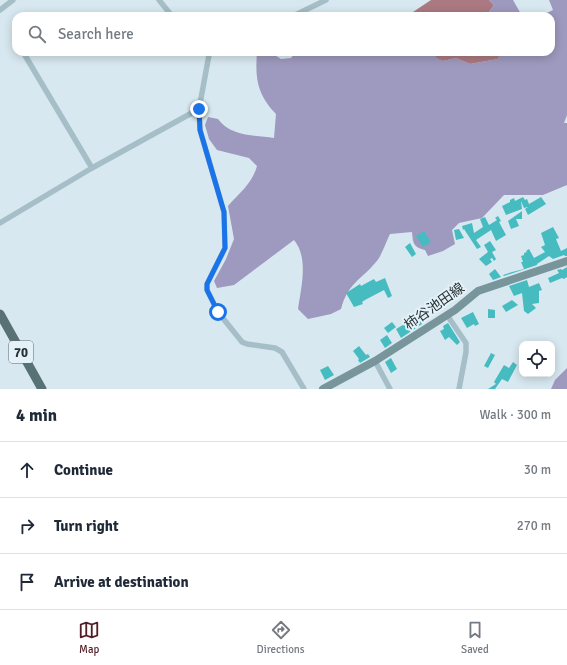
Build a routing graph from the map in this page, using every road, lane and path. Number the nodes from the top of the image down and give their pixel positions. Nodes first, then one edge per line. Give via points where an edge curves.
1 (13, 0) edge
2 (159, 0) edge
3 (326, 0) edge
4 (0, 10) edge
5 (169, 12) edge
6 (301, 12) edge
7 (25, 56) edge
8 (208, 56) edge
9 (199, 109) junction
10 (92, 168) junction
11 (0, 223) edge
12 (567, 261) edge
13 (0, 314) edge
14 (447, 315) junction
15 (375, 361) junction
16 (42, 389) edge
17 (304, 389) edge
18 (323, 389) edge
19 (390, 389) edge
20 (459, 389) edge

1 - 4 street
2 - 5 street
3 - 6 street
7 - 10 street
8 - 9 street
9 - 10 street
9 - 17 street via 200,130 224,212 225,248 207,284 207,290 218,312 242,342 275,348 282,352
10 - 11 street
12 - 14 main road, 柿谷池田線 via 478,291
13 - 16 main road, 70
14 - 15 main road, 柿谷池田線
14 - 20 street via 466,343
15 - 18 main road, 柿谷池田線
15 - 19 street

